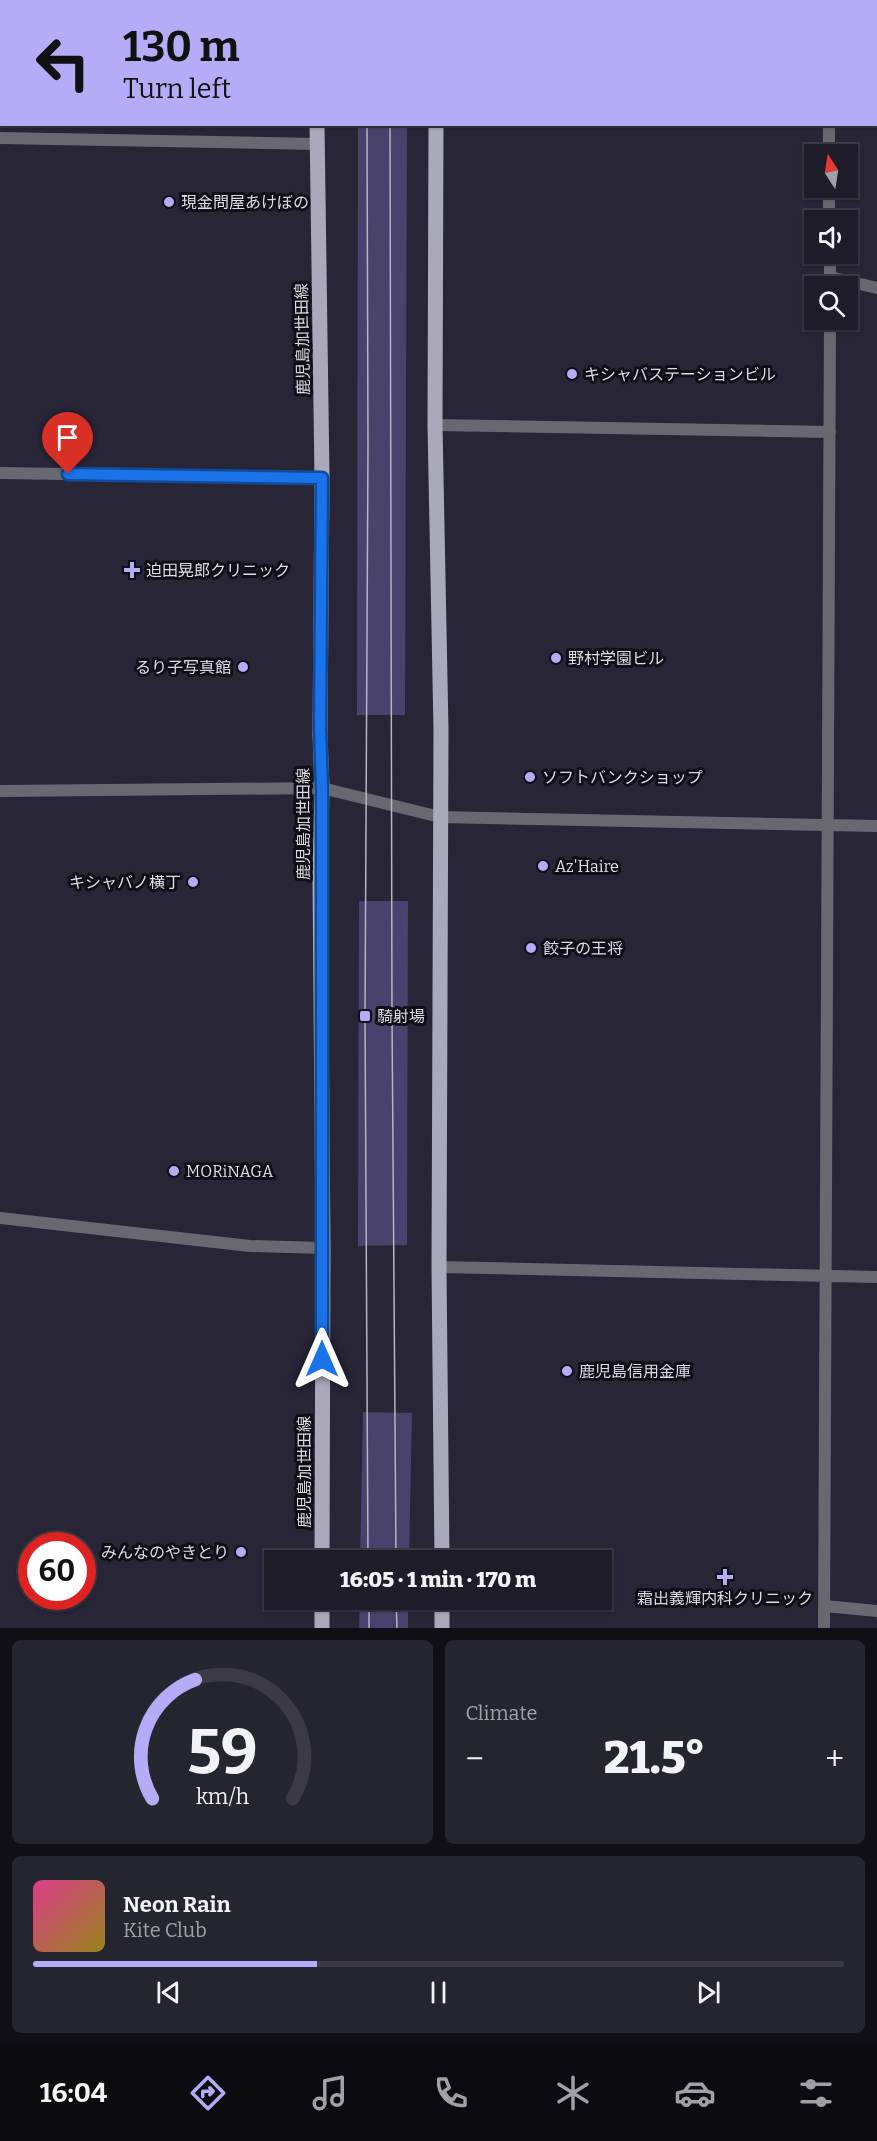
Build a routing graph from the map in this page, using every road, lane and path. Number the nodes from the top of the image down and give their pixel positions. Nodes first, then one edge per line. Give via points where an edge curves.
1 (317, 126) edge
2 (435, 126) edge
3 (829, 126) edge
4 (0, 138) edge
5 (317, 144) junction
6 (829, 144) edge
7 (858, 286) edge
8 (877, 288) edge
9 (830, 330) edge
10 (435, 425) junction
11 (830, 432) junction
12 (0, 473) edge
13 (322, 478) junction
14 (322, 788) junction
15 (0, 790) edge
16 (440, 817) junction
17 (828, 825) junction
18 (877, 826) edge
19 (0, 1218) edge
20 (323, 1248) junction
21 (439, 1267) junction
22 (826, 1276) junction
23 (877, 1277) edge
24 (322, 1550) edge
25 (442, 1550) edge
26 (825, 1606) junction
27 (322, 1610) edge
28 (442, 1610) edge
29 (877, 1611) edge
30 (322, 1628) edge
31 (442, 1628) edge
32 (824, 1628) edge

1 - 5 main road, 鹿児島加世田線
2 - 10 main road
3 - 6 street
4 - 5 street
5 - 13 main road, 鹿児島加世田線
7 - 8 street
9 - 11 street
10 - 11 street
10 - 16 main road
11 - 17 street
12 - 13 street
13 - 14 main road, 鹿児島加世田線
14 - 15 street
14 - 16 street
14 - 20 main road, 鹿児島加世田線
16 - 17 street
16 - 21 main road
17 - 18 street
17 - 22 street
19 - 20 street via 258,1247
20 - 24 main road, 鹿児島加世田線
21 - 22 street
21 - 25 main road
22 - 23 street
22 - 26 street
26 - 29 street
26 - 32 street
27 - 30 main road
28 - 31 main road

